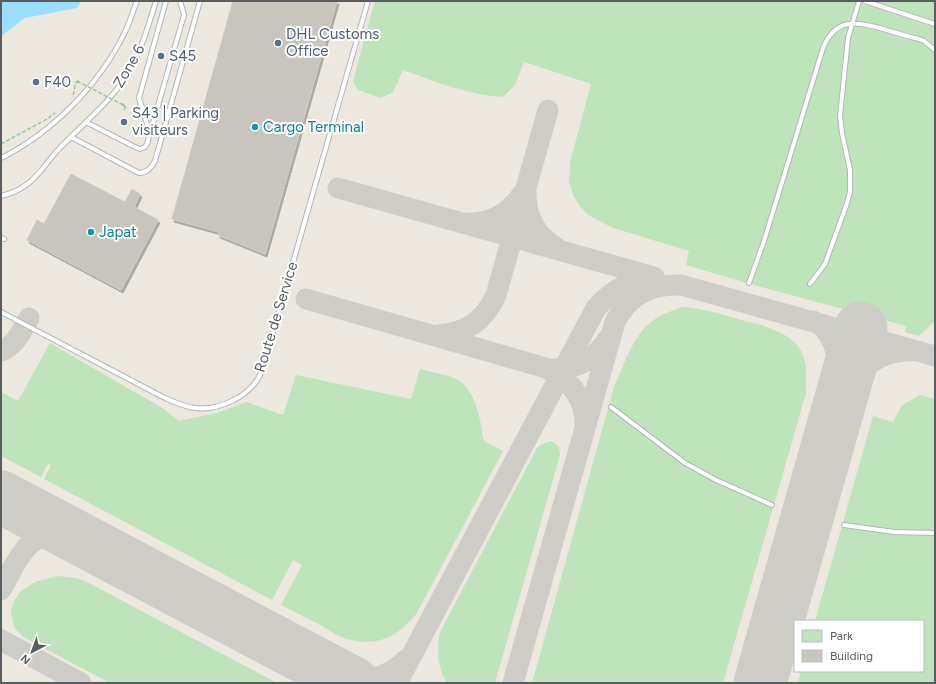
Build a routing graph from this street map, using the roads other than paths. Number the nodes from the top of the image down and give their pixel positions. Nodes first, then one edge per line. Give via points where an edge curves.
1 (137, 1) edge
2 (156, 1) edge
3 (166, 1) edge
4 (180, 1) edge
5 (200, 1) edge
6 (368, 1) edge
7 (859, 1) edge
8 (865, 1) edge
9 (852, 23) junction
10 (935, 24) edge
11 (935, 50) edge
12 (86, 122) junction
13 (150, 134) junction
14 (71, 137) junction
15 (1, 158) edge
16 (1, 196) edge
17 (749, 283) dead end
18 (810, 284) dead end
19 (1, 312) edge
20 (611, 407) dead end
21 (772, 505) dead end
22 (844, 525) dead end
23 (935, 534) edge

1 - 15 lane via 125,32 105,66 85,92 63,116 17,150
2 - 12 lane, Zone 6 via 145,38 132,68 121,84
3 - 13 lane via 139,98
4 - 13 lane via 184,15
5 - 14 lane via 151,168 139,173
6 - 19 lane, Route de Service via 265,360 258,378 246,391 234,400 208,408 180,405
7 - 9 lane
8 - 10 lane
9 - 11 lane via 919,39
9 - 17 lane via 836,29 826,39
9 - 18 lane via 848,38 840,116 850,170 850,192 825,264
12 - 13 lane via 140,149 148,144
12 - 14 lane, Zone 6
14 - 16 lane, Zone 6 via 40,173 26,185
20 - 21 lane via 685,463
22 - 23 lane via 894,532

